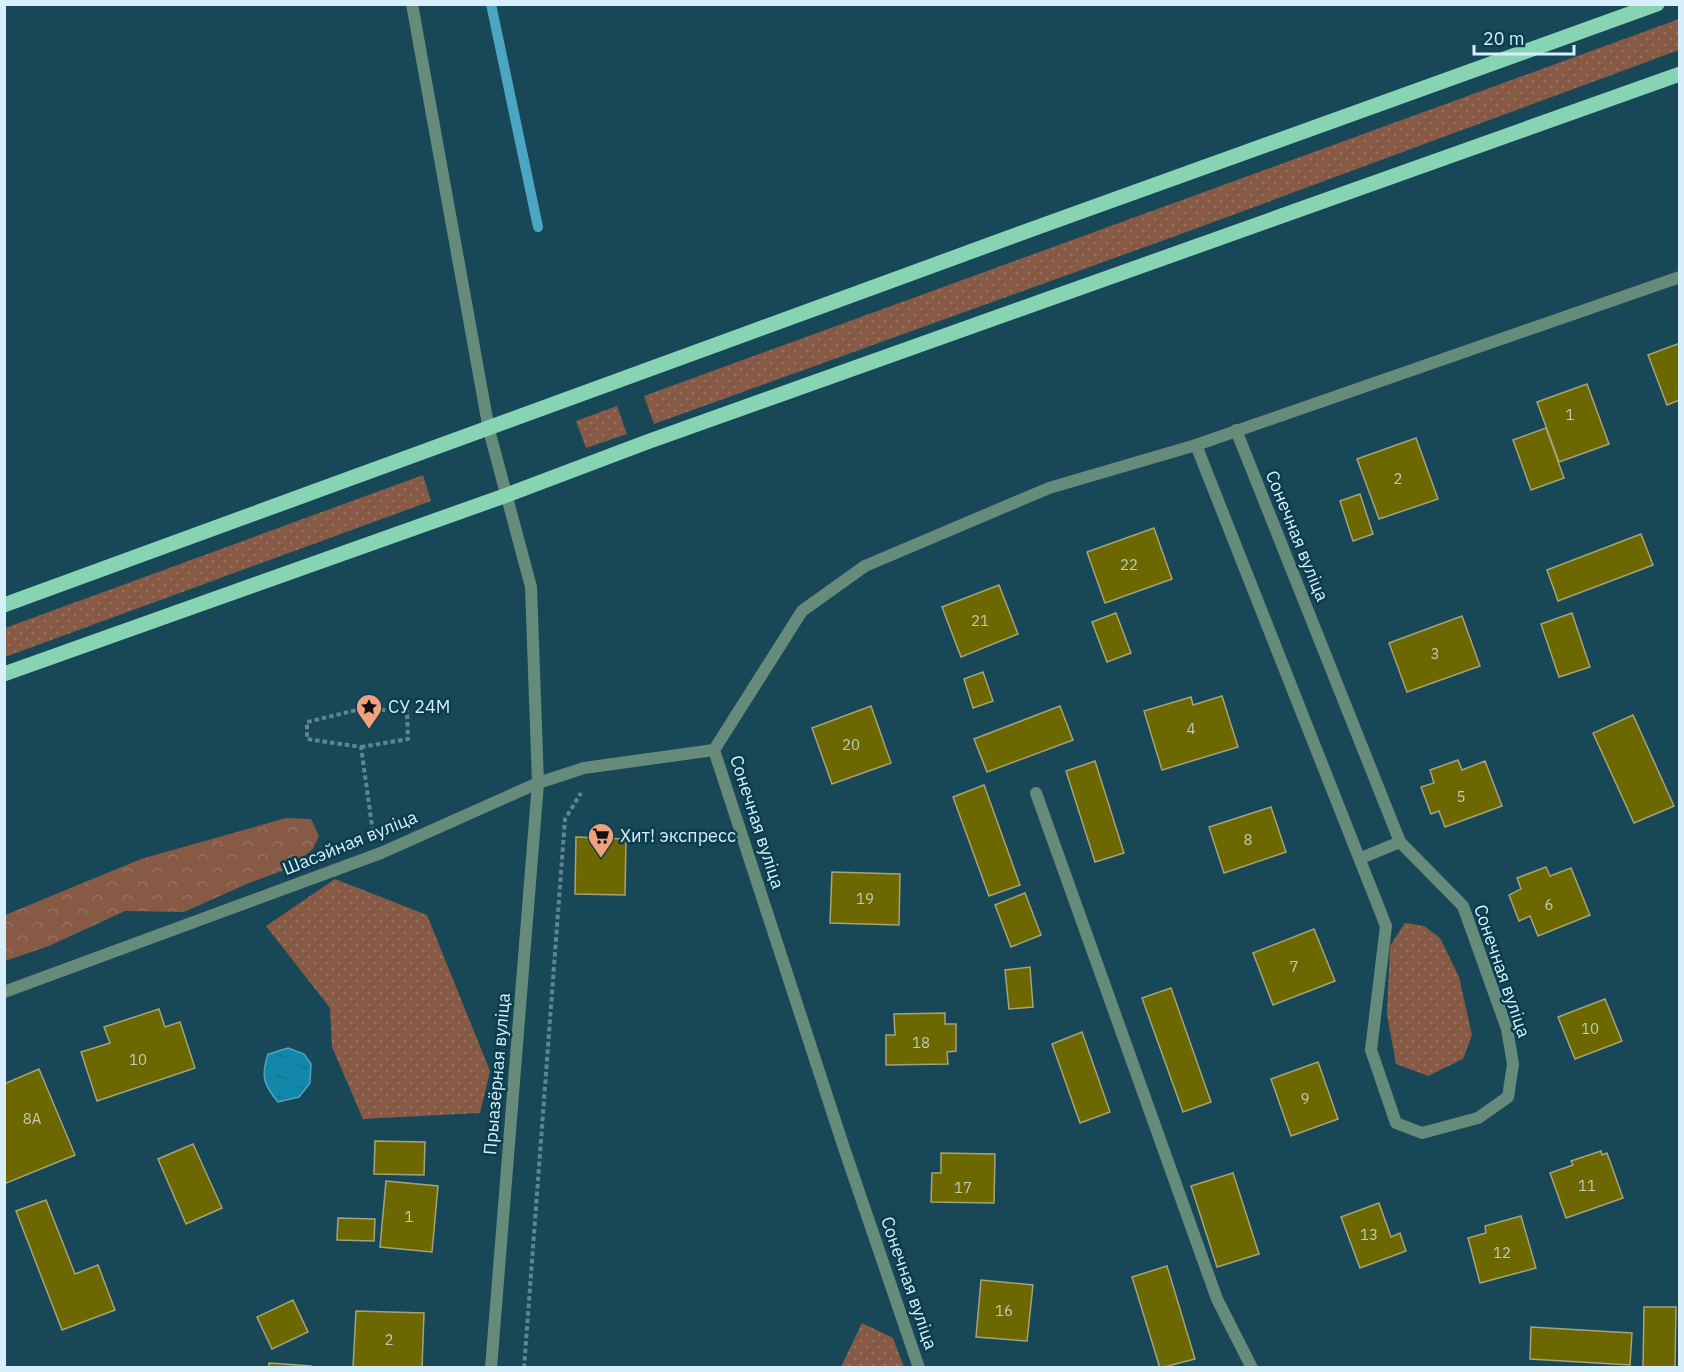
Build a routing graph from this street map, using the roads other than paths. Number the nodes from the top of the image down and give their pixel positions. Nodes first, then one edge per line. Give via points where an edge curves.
1 (412, 4) edge
2 (1657, 4) edge
3 (1680, 74) edge
4 (1680, 277) edge
5 (489, 430) junction
6 (1236, 430) junction
7 (1196, 445) junction
8 (507, 495) junction
9 (4, 606) edge
10 (4, 675) edge
11 (714, 750) junction
12 (538, 783) junction
13 (1036, 793) dead end
14 (1400, 843) junction
15 (1361, 858) junction
16 (4, 992) edge
17 (491, 1368) edge
18 (919, 1368) edge
19 (1252, 1368) edge

1 - 5 street, Прыазёрная вуліца
2 - 5 main road
3 - 8 main road
4 - 6 street, Сонечная вуліца
5 - 8 street, Прыазёрная вуліца
5 - 9 main road
6 - 7 street, Сонечная вуліца
6 - 14 street, Сонечная вуліца
7 - 11 street, Сонечная вуліца via 1048,488 865,566 801,611
7 - 15 street, Сонечная вуліца
8 - 10 main road
8 - 12 street, Прыазёрная вуліца via 531,587
11 - 12 street, Шасэйная вуліца via 584,768
11 - 18 street, Сонечная вуліца
12 - 16 street, Шасэйная вуліца via 381,853
12 - 17 street, Прыазёрная вуліца
13 - 19 street via 1217,1299
14 - 15 street
14 - 15 street, Сонечная вуліца via 1463,906 1507,1029 1513,1064 1508,1097 1478,1118 1422,1133 1396,1122 1371,1050 1386,927

